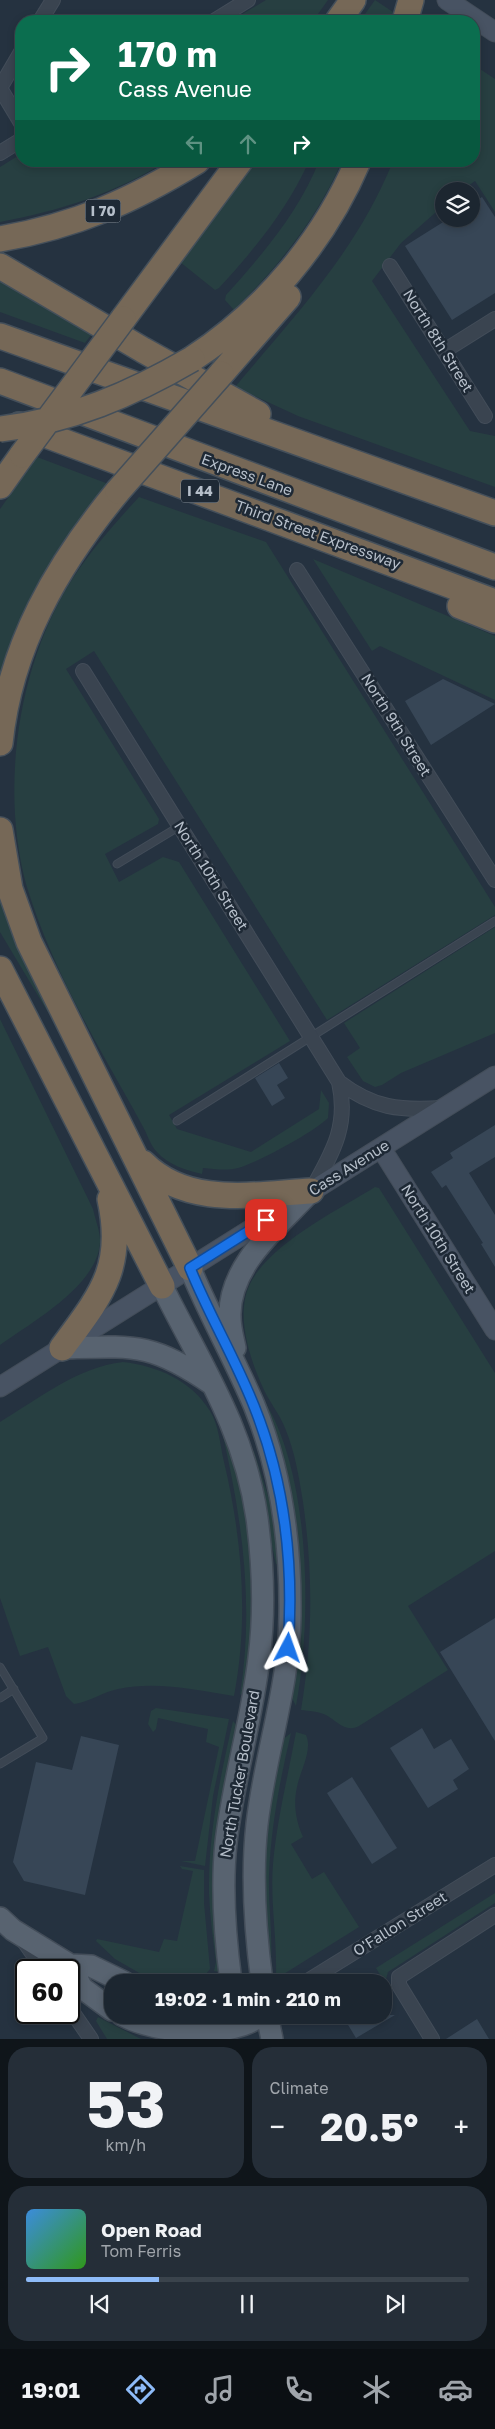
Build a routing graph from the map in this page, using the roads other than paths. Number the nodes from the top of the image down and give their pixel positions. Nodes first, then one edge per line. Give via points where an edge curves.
1 (53, 0) edge
2 (248, 0) edge
3 (353, 0) edge
4 (411, 0) edge
5 (447, 0) edge
6 (44, 15) edge
7 (224, 15) edge
8 (342, 15) edge
9 (406, 15) edge
10 (470, 15) edge
11 (480, 22) edge
12 (495, 32) edge
13 (15, 62) edge
14 (0, 88) edge
15 (15, 113) edge
16 (15, 144) edge
17 (0, 153) edge
18 (187, 167) edge
19 (236, 167) edge
20 (355, 167) edge
21 (327, 220) junction
22 (0, 239) edge
23 (0, 266) edge
24 (390, 266) dead end
25 (495, 319) edge
26 (0, 336) edge
27 (444, 351) junction
28 (0, 381) edge
29 (485, 416) dead end
30 (0, 417) edge
31 (0, 429) edge
32 (366, 466) junction
33 (0, 486) edge
34 (495, 513) edge
35 (400, 566) junction
36 (495, 567) edge
37 (298, 570) dead end
38 (495, 602) edge
39 (495, 620) edge
40 (82, 670) dead end
41 (0, 743) edge
42 (180, 826) junction
43 (0, 830) edge
44 (117, 864) dead end
45 (495, 880) edge
46 (495, 920) edge
47 (0, 970) edge
48 (311, 1037) junction
49 (495, 1076) edge
50 (339, 1082) junction
51 (444, 1108) junction
52 (178, 1121) dead end
53 (381, 1148) junction
54 (135, 1154) junction
55 (105, 1172) junction
56 (311, 1191) junction
57 (190, 1268) junction
58 (162, 1286) junction
59 (495, 1330) edge
60 (62, 1348) junction
61 (242, 1378) junction
62 (215, 1386) junction
63 (0, 1388) edge
64 (0, 1667) edge
65 (14, 1690) junction
66 (0, 1698) edge
67 (264, 1712) junction
68 (0, 1764) edge
69 (495, 1865) edge
70 (495, 1916) edge
71 (0, 1918) edge
72 (21, 1936) junction
73 (37, 1959) edge
74 (60, 1959) edge
75 (80, 1965) edge
76 (108, 1974) edge
77 (230, 1974) edge
78 (261, 1974) edge
79 (319, 1974) edge
80 (80, 1984) edge
81 (104, 2004) edge
82 (80, 2023) edge
83 (140, 2024) edge
84 (269, 2024) edge
85 (240, 2029) edge
86 (91, 2039) edge
87 (272, 2039) edge
88 (432, 2039) edge

1 - 6 street
2 - 7 street
3 - 8 highway
4 - 9 highway
5 - 10 main road
11 - 12 main road
13 - 14 street
14 - 15 street
16 - 17 street
18 - 22 highway, I 70 via 151,189 98,213 40,232
19 - 33 highway, bridge
20 - 21 highway
21 - 31 highway, bridge via 264,300 192,359 104,404 41,422
21 - 41 highway, bridge via 310,268 118,491 72,551 36,614 16,667
23 - 32 highway via 230,400
24 - 27 street, North 8th Street
25 - 27 street
26 - 32 highway
27 - 29 street, North 8th Street
28 - 36 highway, Express Lane
30 - 35 highway, Third Street Expressway / I 44
32 - 34 highway
35 - 38 highway, Third Street Expressway / I 44
35 - 39 highway via 442,596
37 - 45 street, North 9th Street
40 - 42 street, North 10th Street
42 - 44 lane
42 - 48 street, North 10th Street
43 - 54 highway via 10,889 29,942
46 - 48 lane
47 - 55 highway
48 - 50 street, North 10th Street
48 - 52 lane
49 - 51 main road, Cass Avenue
50 - 51 street, North 10th Street via 359,1096 391,1108
50 - 56 street, North 10th Street via 344,1106 340,1132
51 - 53 main road, Cass Avenue
53 - 56 main road, Cass Avenue
53 - 59 main road, North 10th Street
54 - 56 highway via 162,1179 200,1194 230,1196
54 - 57 highway
55 - 58 highway
55 - 60 highway via 116,1231 113,1262 101,1292
56 - 57 main road, Cass Avenue
56 - 61 main road via 262,1244 236,1282 230,1318
57 - 58 main road, Cass Avenue
57 - 61 main road, North Tucker Boulevard
58 - 60 main road, Cass Avenue
58 - 62 main road, North Tucker Boulevard
60 - 62 main road via 130,1346 148,1350 182,1364
60 - 63 main road, Cass Avenue
61 - 67 main road, North Tucker Boulevard via 265,1434 285,1527 290,1617 284,1679
62 - 67 main road, North Tucker Boulevard via 236,1432 257,1518
64 - 65 lane
65 - 66 lane
65 - 68 lane via 43,1738
67 - 77 main road, North Tucker Boulevard via 226,1850 224,1913
67 - 78 main road, North Tucker Boulevard via 264,1783 254,1853 254,1917
69 - 79 street, O'Fallon Street
70 - 88 street via 399,1977 399,1985
71 - 72 main road
72 - 73 street
72 - 74 main road
75 - 76 main road via 91,1966
80 - 81 main road
82 - 86 street
83 - 85 main road via 171,2034 206,2037
84 - 87 main road

